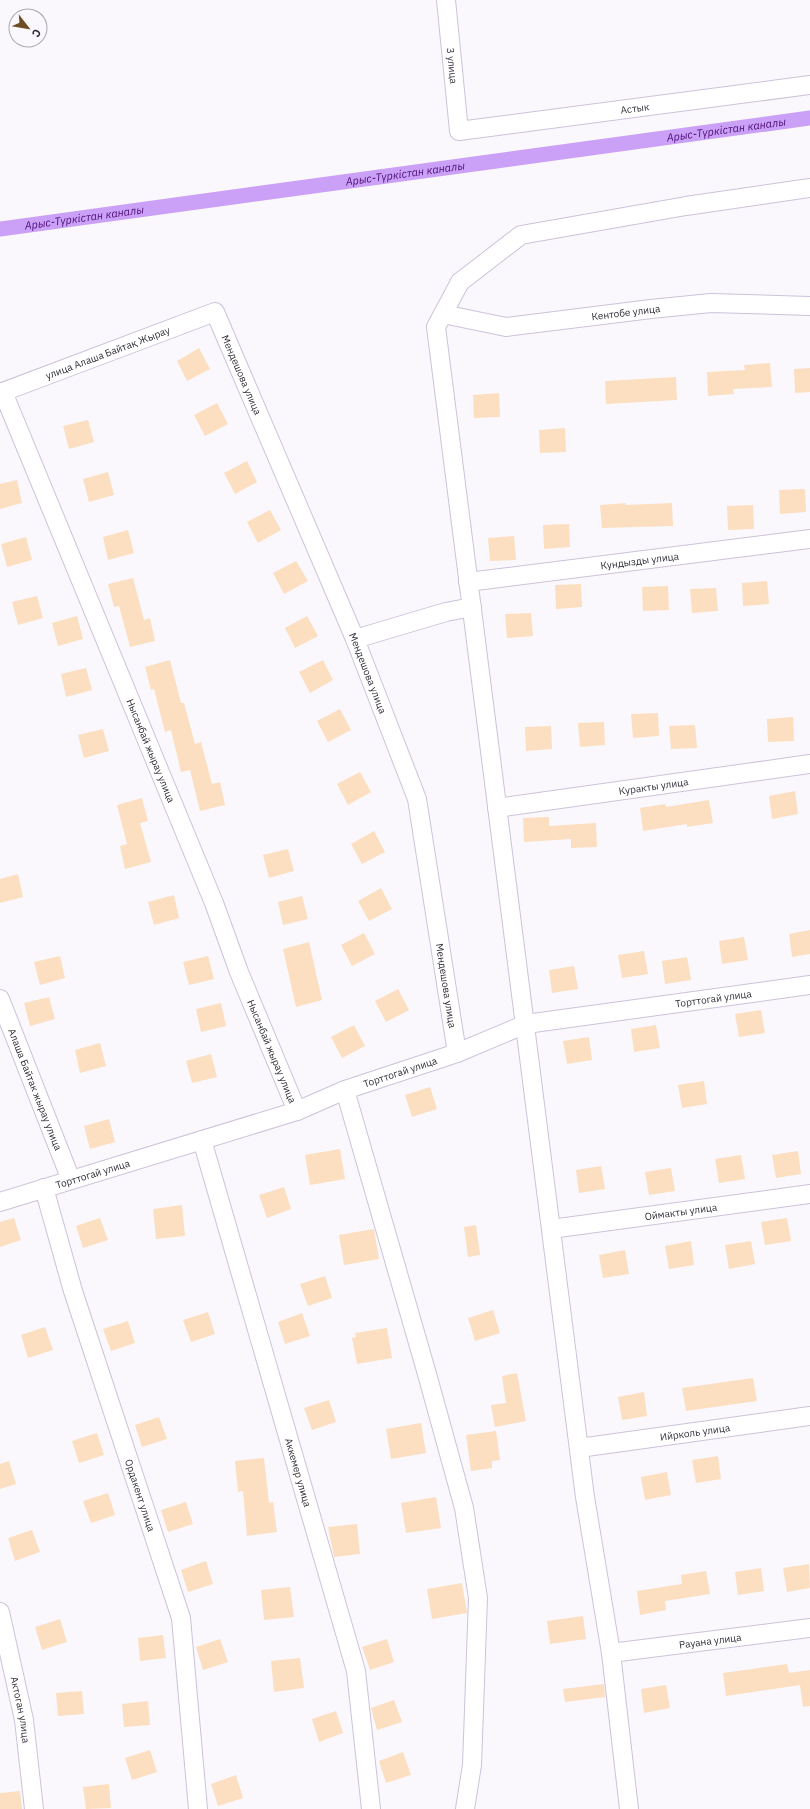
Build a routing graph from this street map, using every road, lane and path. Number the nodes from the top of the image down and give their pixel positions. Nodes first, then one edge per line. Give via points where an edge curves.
1 (446, 0) edge
2 (810, 85) edge
3 (459, 131) joint
4 (810, 188) edge
5 (810, 306) edge
6 (215, 312) joint
7 (443, 314) junction
8 (2, 393) edge
9 (810, 539) edge
10 (468, 582) junction
11 (472, 607) junction
12 (355, 639) junction
13 (810, 764) edge
14 (497, 808) junction
15 (810, 985) edge
16 (0, 999) edge
17 (526, 1024) junction
18 (457, 1053) junction
19 (346, 1090) junction
20 (297, 1110) junction
21 (202, 1140) junction
22 (71, 1180) junction
23 (44, 1188) junction
24 (810, 1194) edge
25 (0, 1202) edge
26 (551, 1229) junction
27 (810, 1416) edge
28 (579, 1448) junction
29 (0, 1612) edge
30 (810, 1628) edge
31 (611, 1653) junction
32 (34, 1809) edge
33 (198, 1809) edge
34 (371, 1809) edge
35 (465, 1809) edge
36 (629, 1809) edge

1 - 3 street, 3 улица
2 - 3 street, Астык
4 - 7 street via 686,206 521,235 460,282
5 - 7 street, Кентобе улица via 711,303 506,327
6 - 8 street, улица Алаша Байтақ Жырау
6 - 12 street, Мендешова улица
7 - 10 street via 436,327
8 - 20 street, Нысанбай жырау улица via 214,903 239,972
9 - 10 street, Кундызды улица
10 - 11 street
11 - 12 street via 446,612
11 - 14 street
12 - 18 street, Мендешова улица via 417,799
13 - 14 street, Куракты улица
14 - 17 street
15 - 17 street, Торттогай улица
16 - 22 street, Алаша Байтак жырау улица
17 - 18 street, Торттогай улица
17 - 26 street
18 - 19 street, Торттогай улица
19 - 20 street, Торттогай улица
19 - 35 street via 464,1508 478,1598 472,1765
20 - 21 street, Торттогай улица
21 - 22 street, Торттогай улица
21 - 34 street, Аккемер улица via 356,1671
22 - 23 street, Торттогай улица
23 - 25 street, Торттогай улица
23 - 33 street, Ордакент улица via 73,1291 181,1618
24 - 26 street, Оймакты улица
26 - 28 street
27 - 28 street, Ийрколь улица
28 - 31 street
29 - 32 street, Актоган улица via 24,1720
30 - 31 street, Рауана улица
31 - 36 street

